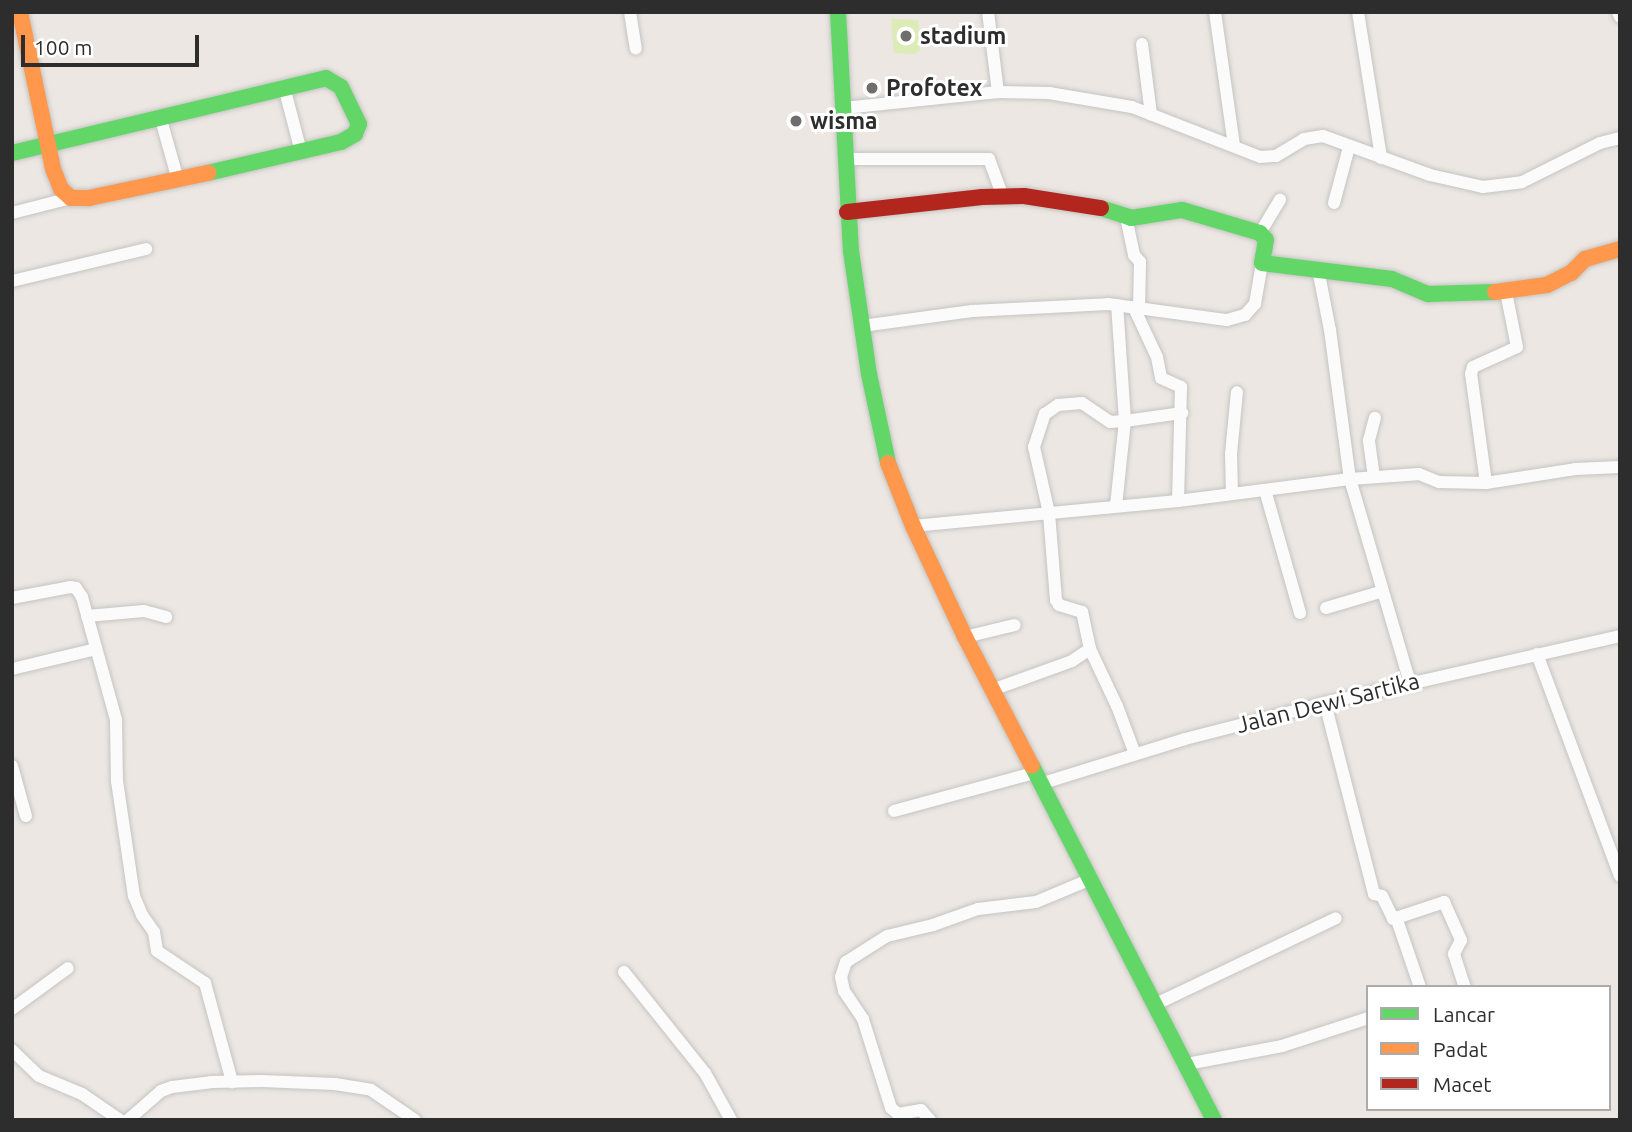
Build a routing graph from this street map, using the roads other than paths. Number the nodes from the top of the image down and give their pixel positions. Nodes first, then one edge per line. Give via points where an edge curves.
1 (20, 12) edge
2 (630, 12) edge
3 (838, 12) edge
4 (988, 12) edge
5 (1215, 12) edge
6 (1358, 12) edge
7 (1618, 12) edge
8 (1620, 17) edge
9 (1142, 44) dead end
10 (636, 49) dead end
11 (284, 87) junction
12 (999, 92) junction
13 (844, 108) junction
14 (1151, 114) junction
15 (160, 116) junction
16 (1620, 138) edge
17 (47, 144) junction
18 (1234, 146) junction
19 (1349, 148) junction
20 (301, 152) junction
21 (12, 153) edge
22 (1381, 158) junction
23 (845, 159) junction
24 (178, 180) junction
25 (1003, 197) junction
26 (71, 198) junction
27 (1280, 200) dead end
28 (1334, 203) dead end
29 (847, 212) junction
30 (12, 213) edge
31 (1126, 217) junction
32 (1260, 233) junction
33 (146, 249) dead end
34 (1620, 249) edge
35 (1262, 263) junction
36 (1318, 269) junction
37 (12, 281) edge
38 (1506, 292) junction
39 (1116, 305) junction
40 (1137, 308) junction
41 (862, 326) junction
42 (1237, 392) dead end
43 (1182, 413) junction
44 (1375, 418) dead end
45 (1125, 421) junction
46 (1620, 467) edge
47 (1374, 478) junction
48 (1350, 479) junction
49 (1486, 484) junction
50 (1265, 490) junction
51 (1232, 494) junction
52 (1178, 501) junction
53 (1116, 506) junction
54 (1049, 513) junction
55 (912, 526) junction
56 (1383, 591) junction
57 (12, 598) edge
58 (1326, 608) dead end
59 (1300, 613) dead end
60 (87, 616) junction
61 (166, 617) dead end
62 (1015, 625) dead end
63 (1620, 636) edge
64 (965, 637) junction
65 (96, 649) junction
66 (1090, 649) junction
67 (1537, 654) junction
68 (12, 668) edge
69 (1410, 683) junction
70 (992, 690) junction
71 (1325, 703) junction
72 (1135, 754) junction
73 (12, 766) edge
74 (1037, 778) junction
75 (894, 811) dead end
76 (26, 816) dead end
77 (1617, 858) edge
78 (1620, 876) edge
79 (1091, 879) junction
80 (1396, 917) junction
81 (1336, 918) dead end
82 (68, 968) dead end
83 (624, 972) dead end
84 (1419, 985) edge
85 (1464, 985) edge
86 (1156, 1004) junction
87 (12, 1009) edge
88 (1366, 1019) edge
89 (12, 1050) edge
90 (1187, 1064) junction
91 (232, 1082) junction
92 (120, 1120) edge
93 (128, 1120) edge
94 (415, 1120) edge
95 (731, 1120) edge
96 (930, 1120) edge
97 (1214, 1120) edge

1 - 17 street
2 - 10 street
3 - 13 street
4 - 12 street
5 - 18 street
6 - 22 street
7 - 8 street
9 - 14 street
11 - 15 street
11 - 20 street
11 - 20 street via 329,78 341,87 358,118 357,131 348,139
12 - 13 street
12 - 14 street via 1091,98
13 - 23 street
14 - 18 street
15 - 17 street
15 - 24 street
16 - 22 street via 1600,143 1535,177 1497,187 1470,185
17 - 21 street
17 - 26 street via 59,186
18 - 19 street via 1271,157 1304,139 1322,136
19 - 22 street
19 - 28 street
20 - 24 street
23 - 25 street via 989,159
23 - 29 street
24 - 26 street
25 - 29 street
25 - 31 street via 1059,199
26 - 30 street
27 - 32 street
29 - 41 street
31 - 32 street via 1182,210
31 - 40 street via 1134,255 1140,262
32 - 35 street via 1266,240
33 - 37 street
34 - 38 street via 1585,260 1560,281
35 - 36 street
35 - 40 street via 1255,304 1242,317 1222,320
36 - 38 street via 1392,279 1428,294
36 - 48 street
38 - 49 street via 1517,347 1473,367 1471,374
39 - 40 street
39 - 41 street via 972,311
39 - 45 street
40 - 43 street via 1161,378 1180,386
41 - 55 street via 879,432
42 - 51 street
43 - 45 street
43 - 52 street
44 - 47 street via 1369,440
45 - 53 street
45 - 54 street via 1110,422 1082,403 1058,405 1045,414 1034,447
46 - 49 street via 1575,469
47 - 48 street
47 - 49 street via 1419,474 1439,482
48 - 50 street
48 - 56 street
50 - 51 street
50 - 59 street
51 - 52 street
52 - 53 street
53 - 54 street
54 - 55 street
54 - 66 street via 1056,600 1082,612
55 - 64 street
56 - 58 street
56 - 69 street
57 - 60 street via 76,589
60 - 61 street via 144,611
60 - 65 street
62 - 64 street
63 - 67 street, Jalan Dewi Sartika
64 - 70 street
65 - 68 street
65 - 91 street via 116,720 117,781 134,896 154,932 157,951 205,984
66 - 70 street via 1072,661
66 - 72 street
67 - 69 street, Jalan Dewi Sartika
67 - 77 street via 1577,769
69 - 71 street, Jalan Dewi Sartika
70 - 74 street
71 - 72 street, Jalan Dewi Sartika
71 - 80 street via 1374,892 1382,896 1390,917
72 - 74 street, Jalan Dewi Sartika
73 - 76 street
74 - 75 street, Jalan Dewi Sartika
74 - 79 street
77 - 78 street
79 - 86 street
79 - 96 street via 1036,902 978,909 887,936 846,962 841,977 844,990 863,1019 891,1108 905,1114 921,1110
80 - 84 street
80 - 85 street via 1444,902 1461,940 1454,954
81 - 86 street
82 - 87 street
83 - 95 street via 705,1073
86 - 90 street
88 - 90 street via 1282,1046
89 - 92 street via 39,1076 82,1094
90 - 97 street
91 - 93 street via 172,1087
91 - 94 street via 335,1084 371,1090

